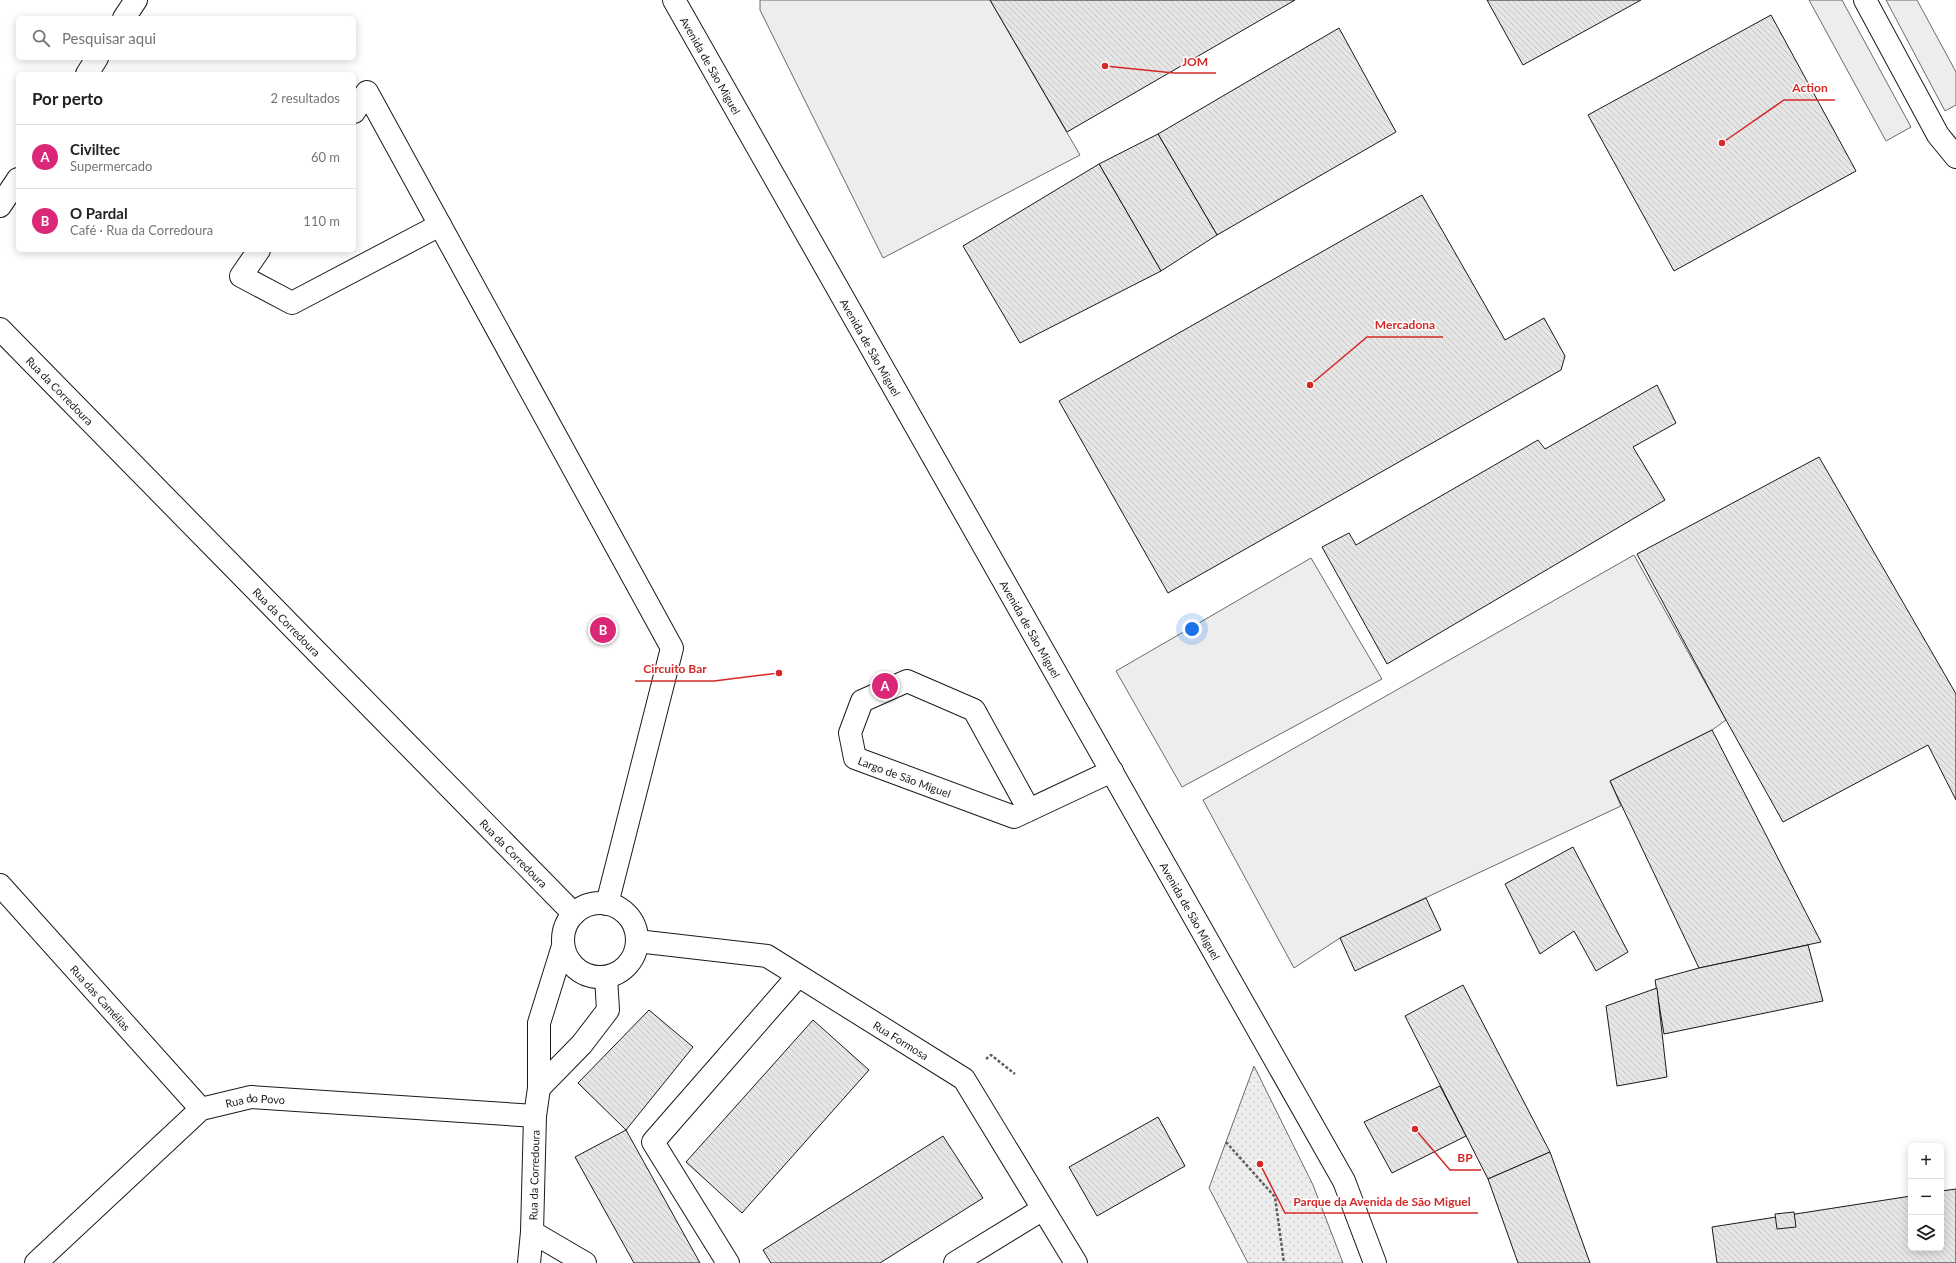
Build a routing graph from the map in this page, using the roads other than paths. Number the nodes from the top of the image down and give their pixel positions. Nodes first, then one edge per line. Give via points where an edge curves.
1 (136, 0) edge
2 (674, 0) edge
3 (1865, 0) edge
4 (125, 16) edge
5 (97, 60) edge
6 (88, 72) edge
7 (356, 109) edge
8 (1956, 157) edge
9 (16, 181) edge
10 (0, 206) edge
11 (440, 225) junction
12 (258, 252) edge
13 (0, 329) edge
14 (1112, 771) junction
15 (1029, 810) junction
16 (0, 885) edge
17 (607, 904) junction
18 (574, 914) junction
19 (637, 941) junction
20 (563, 946) junction
21 (798, 976) junction
22 (606, 977) junction
23 (539, 1088) junction
24 (201, 1109) junction
25 (535, 1116) junction
26 (1043, 1209) junction
27 (532, 1232) junction
28 (36, 1263) edge
29 (529, 1263) edge
30 (585, 1263) edge
31 (728, 1263) edge
32 (955, 1263) edge
33 (1076, 1263) edge
34 (1375, 1263) edge

1 - 4 street
2 - 14 street, Avenida de São Miguel
3 - 8 street via 1938,135
5 - 6 street
7 - 11 street via 367,92
9 - 10 street
11 - 12 street via 292,303 241,276
11 - 17 street via 672,648
13 - 18 street, Rua da Corredoura
14 - 15 street, Largo de São Miguel
14 - 34 street, Avenida de São Miguel via 1344,1181
15 - 15 street, Largo de São Miguel via 1014,817 855,758 850,733 862,701 907,681 974,710
16 - 24 street, Rua das Camélias
17 - 18 street, Rua da Corredoura via 595,903 583,907
17 - 19 street via 621,910 632,921
18 - 20 street, Rua da Corredoura via 566,923
19 - 21 street, Rua Formosa via 767,956
19 - 22 street via 634,954 627,964
20 - 22 street via 566,957 574,967 594,977
20 - 23 street, Rua da Corredoura via 539,1023
21 - 26 street, Rua Formosa via 964,1079
21 - 31 street via 653,1142
22 - 23 street via 608,1010 582,1044
23 - 25 street, Rua da Corredoura
24 - 25 street, Rua do Povo via 251,1097
24 - 28 street, Rua do Povo
25 - 27 street, Rua da Corredoura
26 - 32 street
26 - 33 street, Rua Formosa
27 - 29 street, Rua da Corredoura
27 - 30 street

